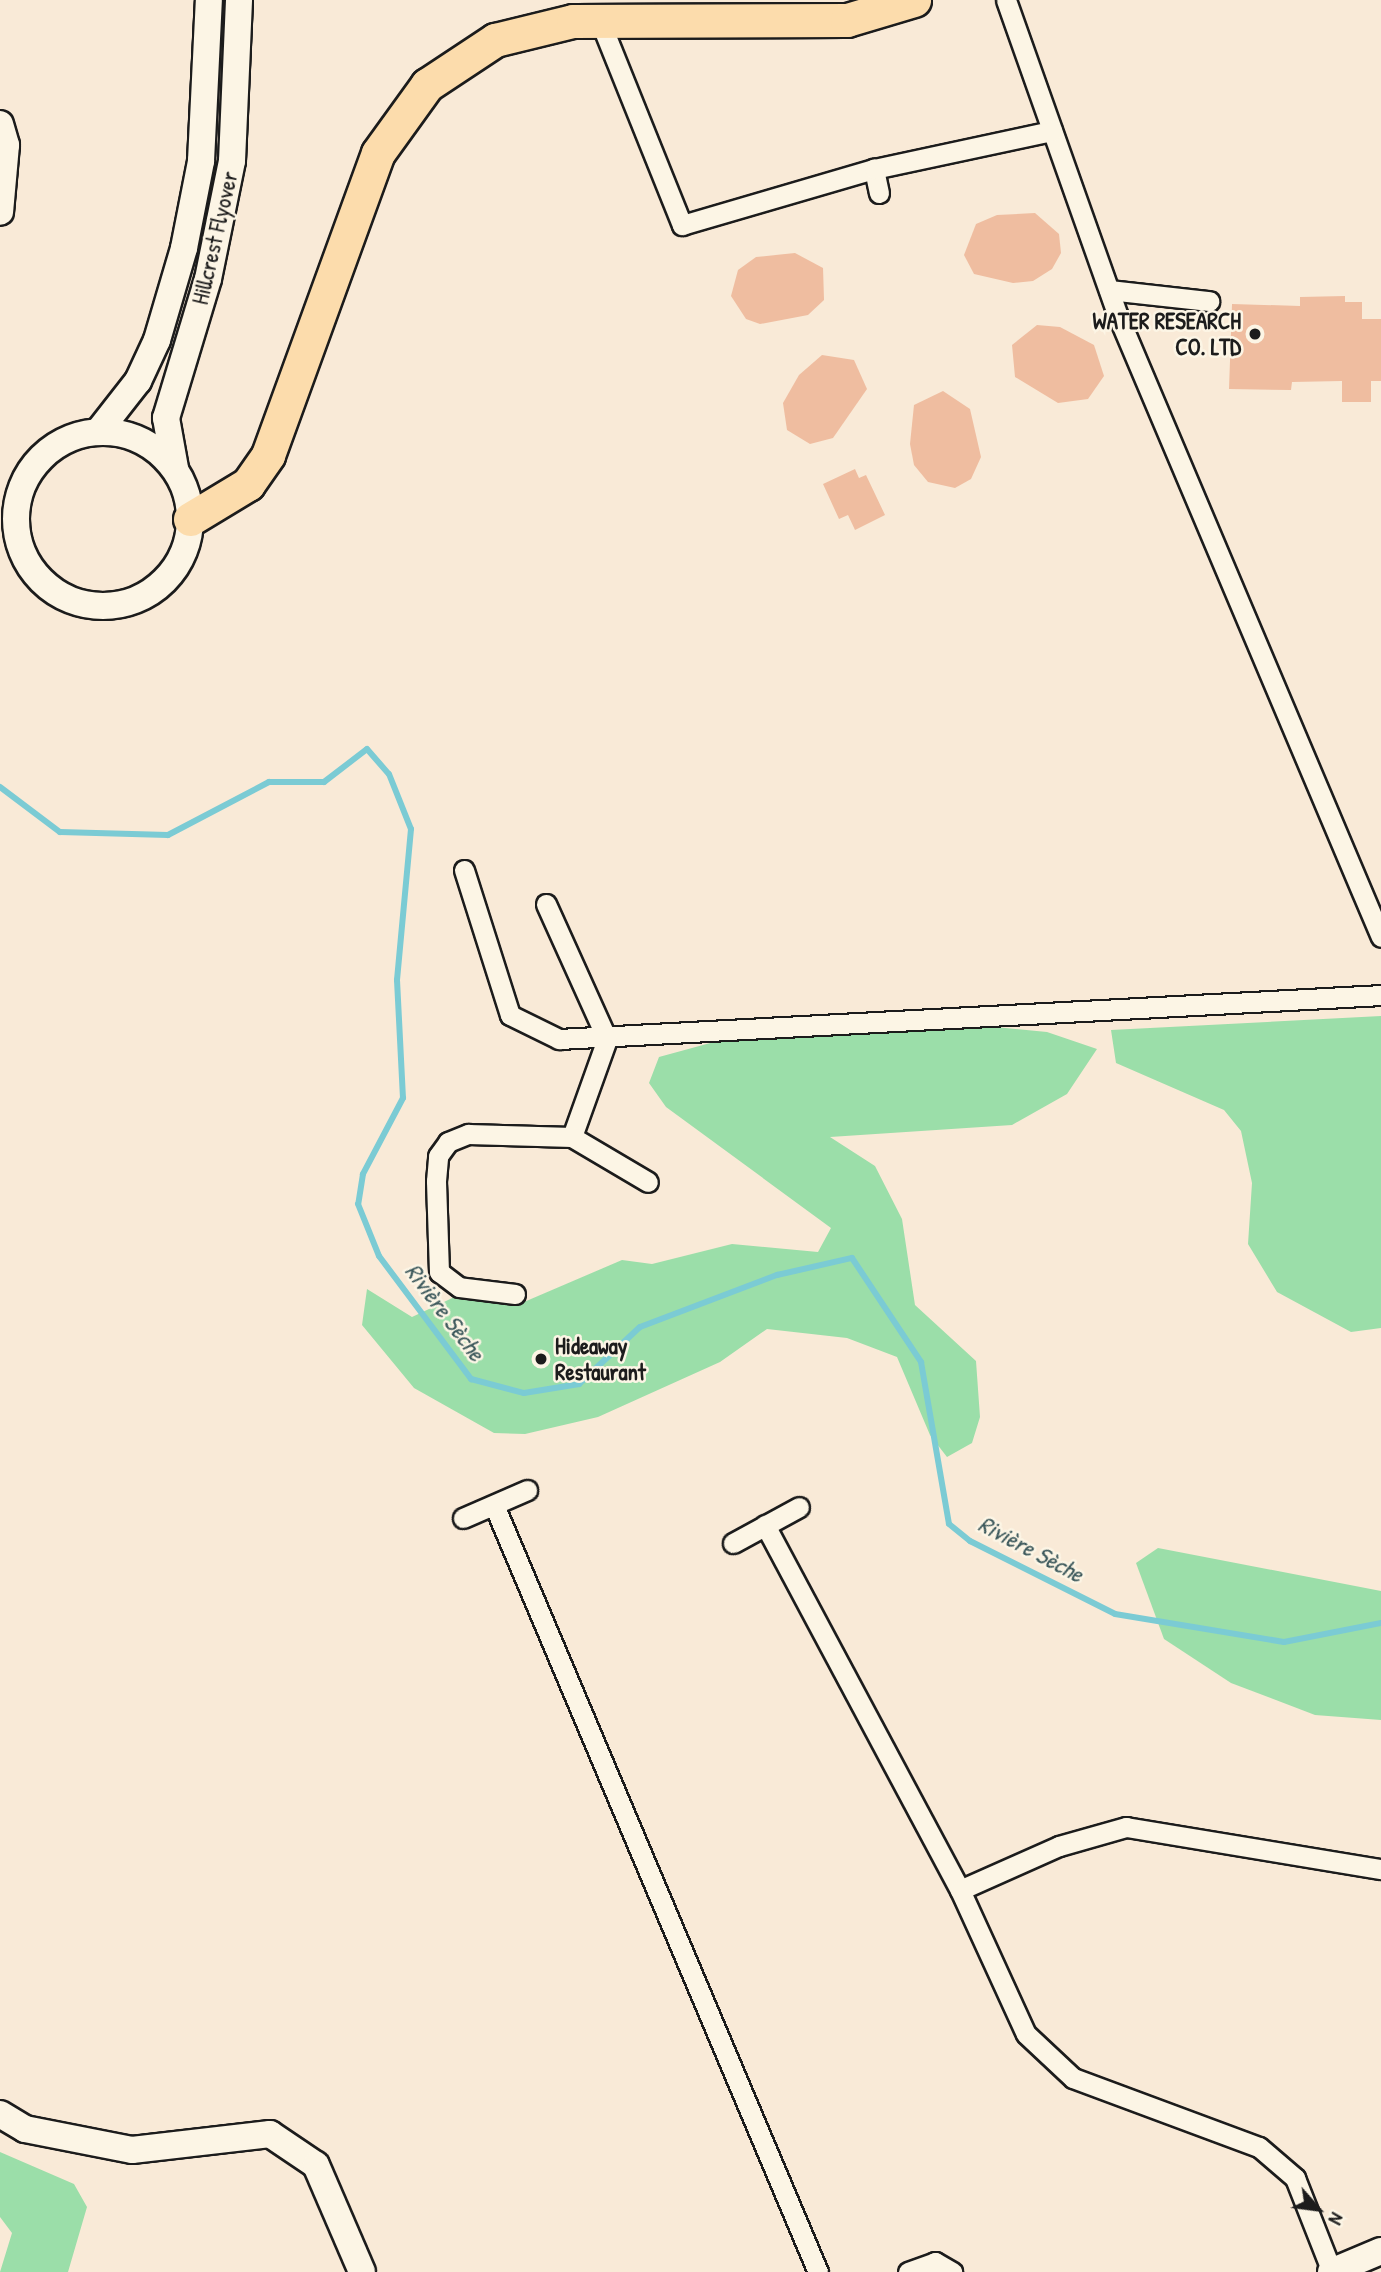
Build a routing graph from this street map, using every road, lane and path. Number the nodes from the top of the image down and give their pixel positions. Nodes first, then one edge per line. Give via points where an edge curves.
1 (209, 0) edge
2 (239, 0) edge
3 (914, 0) edge
4 (1006, 0) edge
5 (600, 21) junction
6 (0, 124) edge
7 (1052, 131) junction
8 (874, 169) junction
9 (879, 193) dead end
10 (0, 212) edge
11 (1109, 290) junction
12 (1209, 301) dead end
13 (97, 432) junction
14 (176, 470) junction
15 (0, 488) edge
16 (16, 513) junction
17 (190, 519) junction
18 (464, 870) dead end
19 (546, 904) dead end
20 (1381, 937) edge
21 (1381, 995) edge
22 (607, 1039) junction
23 (572, 1137) junction
24 (648, 1182) dead end
25 (515, 1294) dead end
26 (527, 1490) dead end
27 (494, 1505) junction
28 (799, 1507) dead end
29 (463, 1518) dead end
30 (765, 1525) junction
31 (733, 1543) dead end
32 (1381, 1869) edge
33 (960, 1890) junction
34 (0, 2114) edge
35 (1381, 2250) edge
36 (362, 2272) edge
37 (818, 2272) edge
38 (908, 2272) edge
39 (951, 2272) edge
40 (1331, 2272) edge

1 - 13 main road, Hillcrest Flyover via 201,161 177,274 138,381
2 - 14 main road, Hillcrest Flyover via 232,161 208,279 166,418
3 - 5 highway via 847,20
4 - 7 street
5 - 8 street via 682,225
5 - 17 highway via 495,40 427,85 378,153 268,455 248,484
6 - 10 main road via 6,145
7 - 8 street
7 - 11 street
8 - 9 street
11 - 12 street
11 - 20 street
13 - 14 main road via 142,440
13 - 16 main road via 67,439 41,457 23,483
14 - 17 main road
15 - 16 main road
16 - 17 main road via 18,544 32,572 55,594 83,606 115,607 161,584 185,550
18 - 22 street via 510,1015 540,1034
19 - 22 street
21 - 22 street
22 - 23 street
23 - 24 street
23 - 25 street via 468,1134 448,1142 438,1156 433,1240 439,1272 459,1287
26 - 27 street
27 - 29 street
27 - 37 street
28 - 30 street
30 - 31 street
30 - 33 street
32 - 33 street via 1135,1826 1059,1846
33 - 40 street via 1014,2015 1037,2048 1087,2085 1259,2147 1295,2178
34 - 36 main road via 25,2129 132,2150 270,2134 316,2165
35 - 40 main road
38 - 39 street via 935,2262

